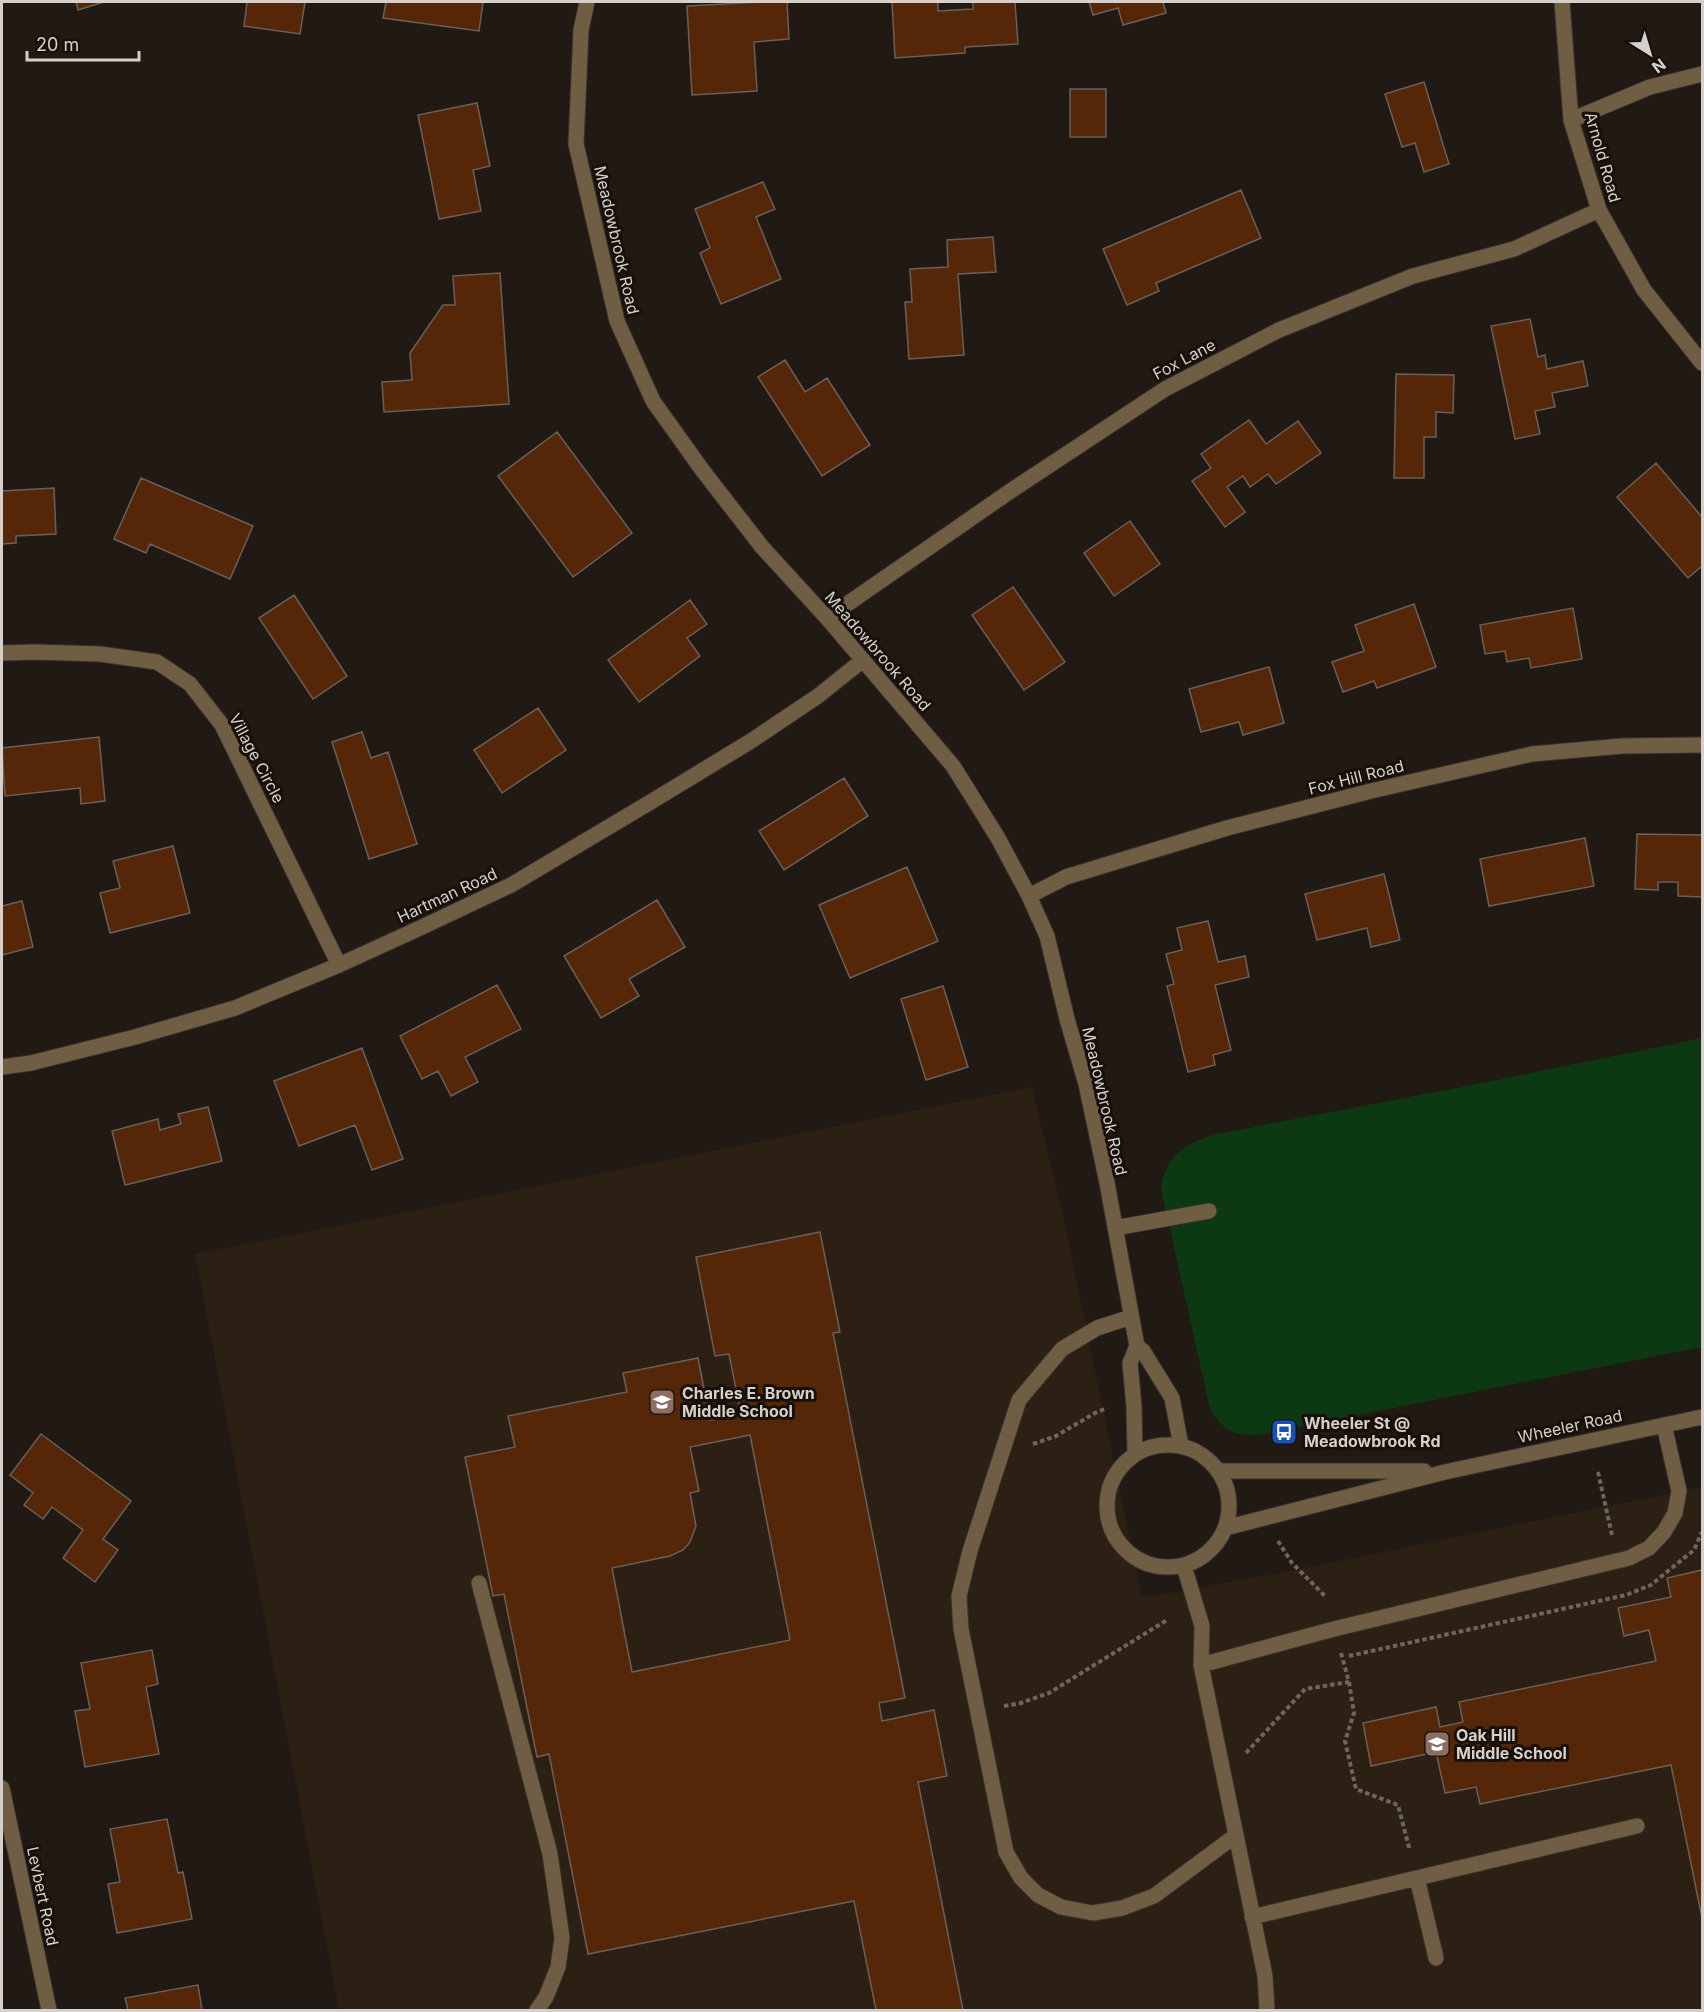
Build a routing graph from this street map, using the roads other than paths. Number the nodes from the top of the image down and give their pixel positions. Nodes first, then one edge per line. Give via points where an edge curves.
1 (587, 2) edge
2 (1562, 2) edge
3 (1702, 74) edge
4 (1571, 120) junction
5 (1599, 210) junction
6 (1702, 363) edge
7 (827, 618) junction
8 (2, 653) edge
9 (863, 660) junction
10 (1702, 745) edge
11 (1029, 896) junction
12 (339, 965) junction
13 (2, 1067) edge
14 (1209, 1211) dead end
15 (1115, 1228) junction
16 (1131, 1317) junction
17 (1137, 1347) junction
18 (1702, 1417) edge
19 (1664, 1425) junction
20 (1182, 1446) junction
21 (1135, 1453) junction
22 (1219, 1471) junction
23 (1444, 1472) junction
24 (1225, 1528) junction
25 (1184, 1566) junction
26 (479, 1583) dead end
27 (1201, 1665) junction
28 (2, 1788) edge
29 (1637, 1826) dead end
30 (1235, 1836) junction
31 (1417, 1878) junction
32 (1252, 1917) junction
33 (1436, 1958) dead end
34 (49, 2010) edge
35 (537, 2010) edge
36 (1267, 2010) edge

1 - 7 street, Meadowbrook Road via 581,30 576,144 617,321 653,401 762,547
2 - 4 street, Arnold Road
3 - 4 street via 1650,87
4 - 5 street, Arnold Road
5 - 6 street, Arnold Road via 1644,290
5 - 7 street, Fox Lane via 1514,249 1413,276 1279,330 1165,389
7 - 9 street, Meadowbrook Road
8 - 12 street, Village Circle via 100,654 157,662 190,684 222,725
9 - 11 street, Meadowbrook Road via 953,766
9 - 12 street, Hartman Road via 751,741 511,885
10 - 11 street, Fox Hill Road via 1622,746 1532,754 1227,828 1066,878
11 - 15 street, Meadowbrook Road via 1047,936 1086,1084
12 - 13 street, Hartman Road via 235,1008 135,1037
14 - 15 street
15 - 16 street, Meadowbrook Road
16 - 17 street, Meadowbrook Road
16 - 30 street via 1097,1328 1062,1349 1019,1400 959,1596 962,1629 1006,1852 1021,1878 1038,1895 1061,1907 1093,1913 1154,1896
17 - 20 street, Meadowbrook Road via 1172,1398
17 - 21 street, Meadowbrook Road via 1130,1363
18 - 19 street, Wheeler Road
19 - 23 street, Wheeler Road
19 - 27 street via 1679,1491 1670,1523 1649,1548 1629,1558
20 - 21 street via 1150,1446
20 - 22 street via 1197,1451
21 - 25 street via 1123,1463 1108,1491 1108,1523 1114,1537 1125,1550 1151,1565
22 - 23 street, Wheeler Road
22 - 24 street via 1229,1499
23 - 24 street, Wheeler Road
24 - 25 street via 1208,1552
25 - 27 street via 1202,1626
26 - 35 street via 550,1854 562,1938 558,1966
27 - 30 street
28 - 34 street, Levbert Road
29 - 31 street
30 - 32 street
31 - 32 street
31 - 33 street
32 - 36 street via 1265,1976

